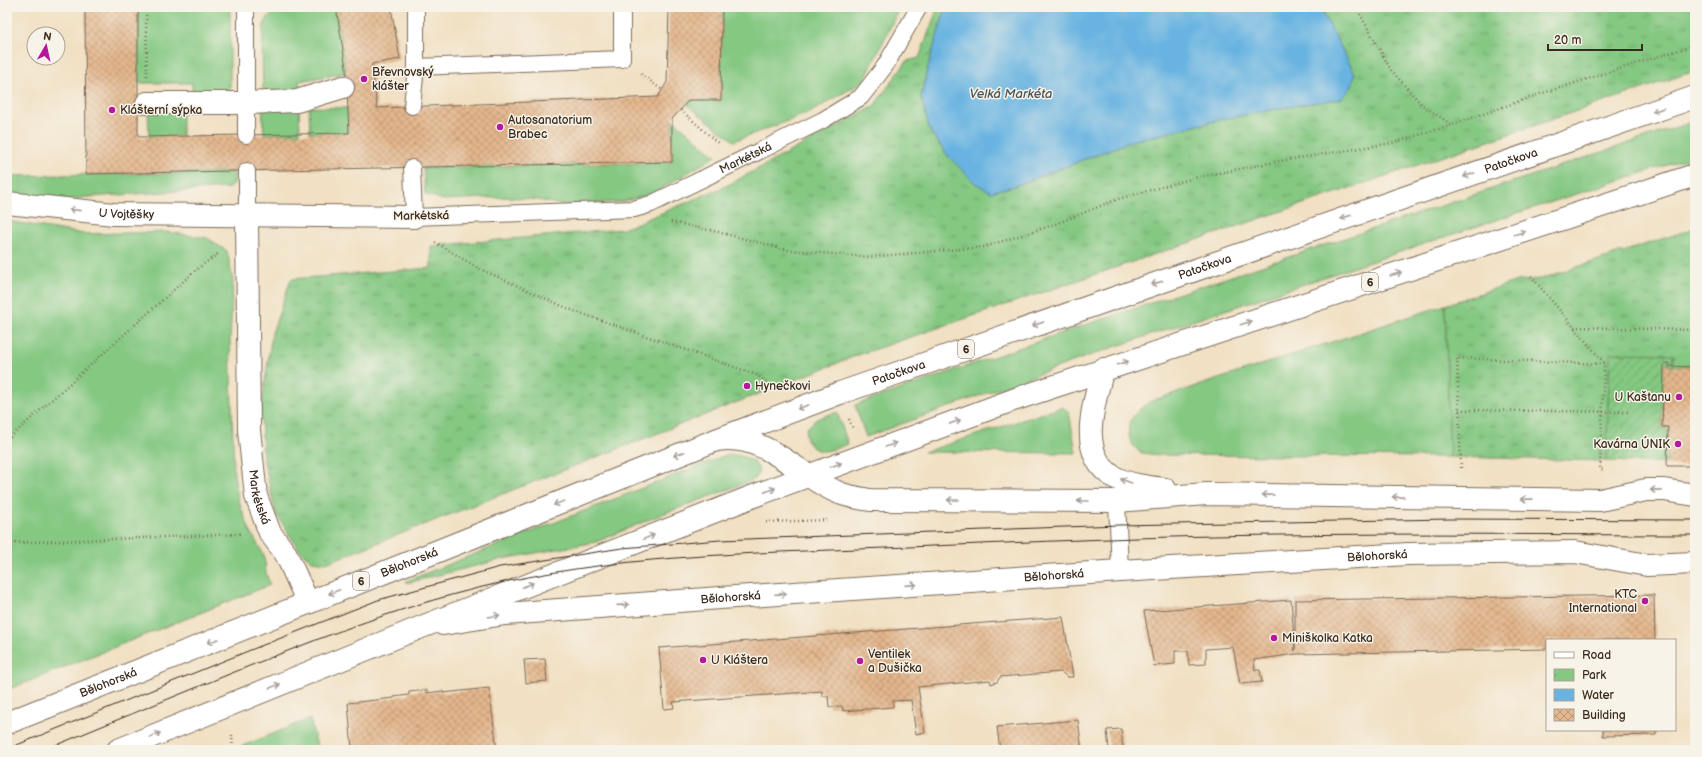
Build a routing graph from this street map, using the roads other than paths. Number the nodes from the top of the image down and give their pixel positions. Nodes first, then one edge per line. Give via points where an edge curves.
1 (247, 7) edge
2 (416, 7) edge
3 (622, 7) edge
4 (919, 7) edge
5 (416, 67) junction
6 (343, 87) dead end
7 (1695, 97) edge
8 (147, 103) road end
9 (246, 103) junction
10 (412, 106) dead end
11 (246, 135) dead end
12 (412, 168) dead end
13 (247, 171) dead end
14 (1695, 175) edge
15 (7, 203) edge
16 (414, 217) junction
17 (247, 225) junction
18 (1103, 370) junction
19 (716, 440) junction
20 (809, 475) junction
21 (1206, 494) junction
22 (1695, 495) edge
23 (1117, 502) junction
24 (1695, 563) edge
25 (1120, 571) junction
26 (308, 603) junction
27 (414, 630) junction
28 (7, 723) edge
29 (118, 750) edge

1 - 9 lane
2 - 5 lane
3 - 5 lane via 622,59
4 - 16 lane, Markétská via 885,66 861,97 823,120 651,204 634,209
5 - 10 lane
6 - 9 street via 297,101
7 -> 19 street, Patočkova / 6 via 858,386
8 - 9 street
9 - 11 lane
12 - 16 lane
13 - 17 lane
18 -> 14 street, 6
17 -> 15 street, U Vojtěšky
16 - 17 street, Markétská
17 - 26 street, Markétská via 249,430 256,496 270,533 286,554
20 -> 18 street, 6 via 1026,395
21 -> 18 street, Bělohorská via 1131,484 1115,477 1098,464 1091,438 1091,422
19 - 20 street, Bělohorská via 746,440 788,461
19 -> 26 street, Bělohorská / 6
23 -> 20 street, Bělohorská via 870,500 837,492
27 -> 20 street, Bělohorská / 6
22 -> 21 street, Bělohorská via 1646,490 1600,500
21 - 23 street, Bělohorská
23 - 25 lane
24 - 25 street, Bělohorská via 1647,565 1575,552 1535,552 1408,554
27 -> 25 street, Bělohorská via 505,614
26 -> 28 street, Bělohorská / 6
29 -> 27 street, Bělohorská / 6

